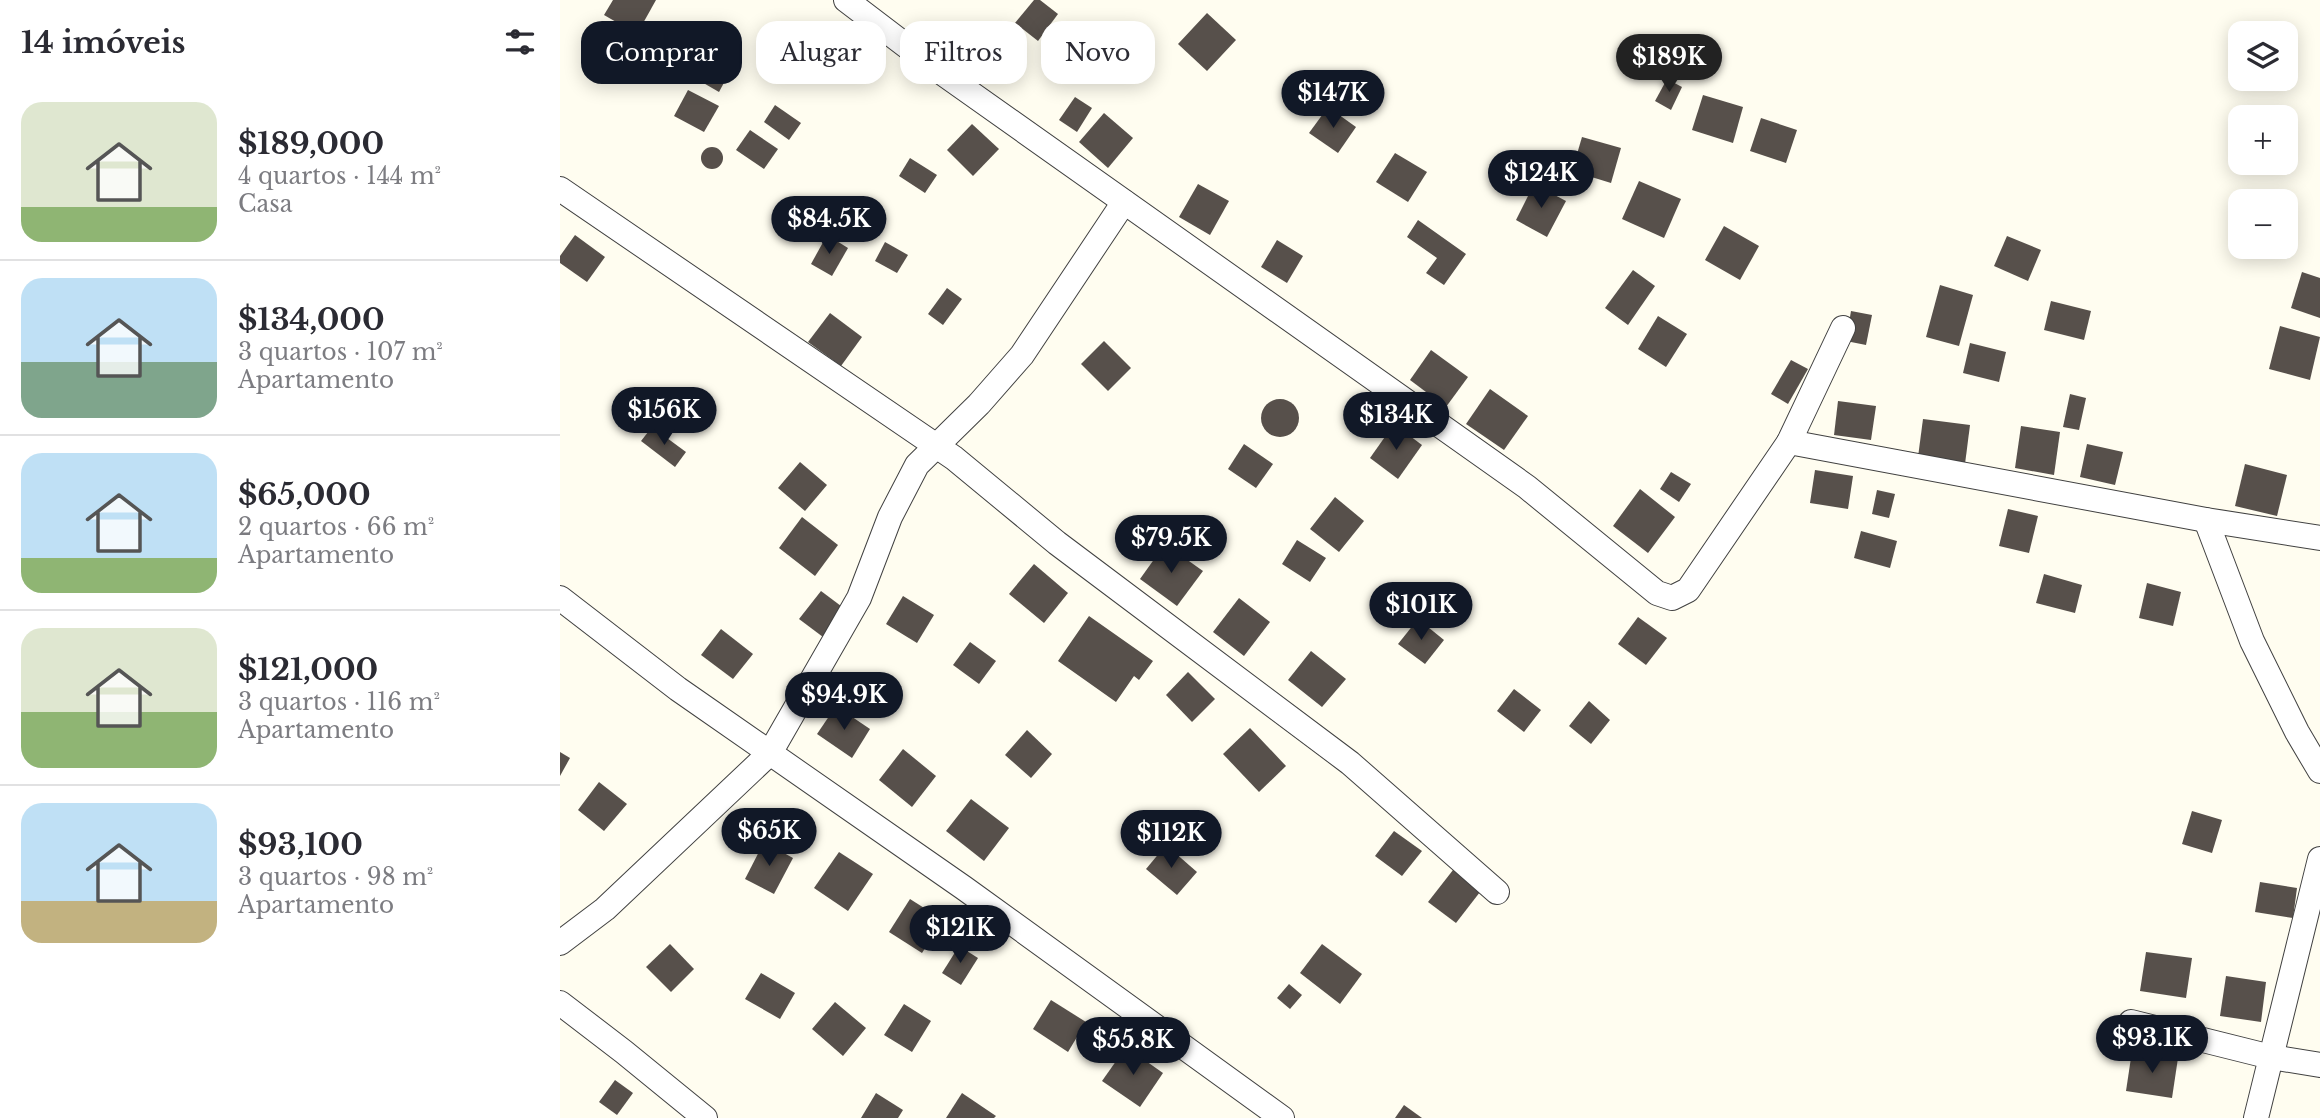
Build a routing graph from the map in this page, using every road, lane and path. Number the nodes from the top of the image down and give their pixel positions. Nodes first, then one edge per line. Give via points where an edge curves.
1 (846, 0) edge
2 (560, 189) edge
3 (1124, 202) junction
4 (1843, 328) dead end
5 (1789, 442) junction
6 (935, 445) junction
7 (2206, 520) junction
8 (2320, 538) edge
9 (560, 598) edge
10 (770, 753) junction
11 (2320, 771) edge
12 (2320, 859) edge
13 (1497, 892) dead end
14 (560, 943) edge
15 (560, 1003) edge
16 (2131, 1021) dead end
17 (2271, 1057) junction
18 (2320, 1065) edge
19 (705, 1118) edge
20 (1282, 1118) edge
21 (2256, 1118) edge

1 - 3 street
2 - 6 street
3 - 5 street via 1527,486 1657,593 1672,598 1688,590
3 - 6 street via 1022,355
4 - 5 street
5 - 7 street
6 - 10 street via 917,465 890,517 859,598
6 - 13 street via 1057,543 1350,763
7 - 8 street
7 - 11 street via 2252,641
9 - 10 street
10 - 14 street via 605,909
10 - 20 street
12 - 17 street
15 - 19 street
16 - 17 street
17 - 18 street
17 - 21 street

